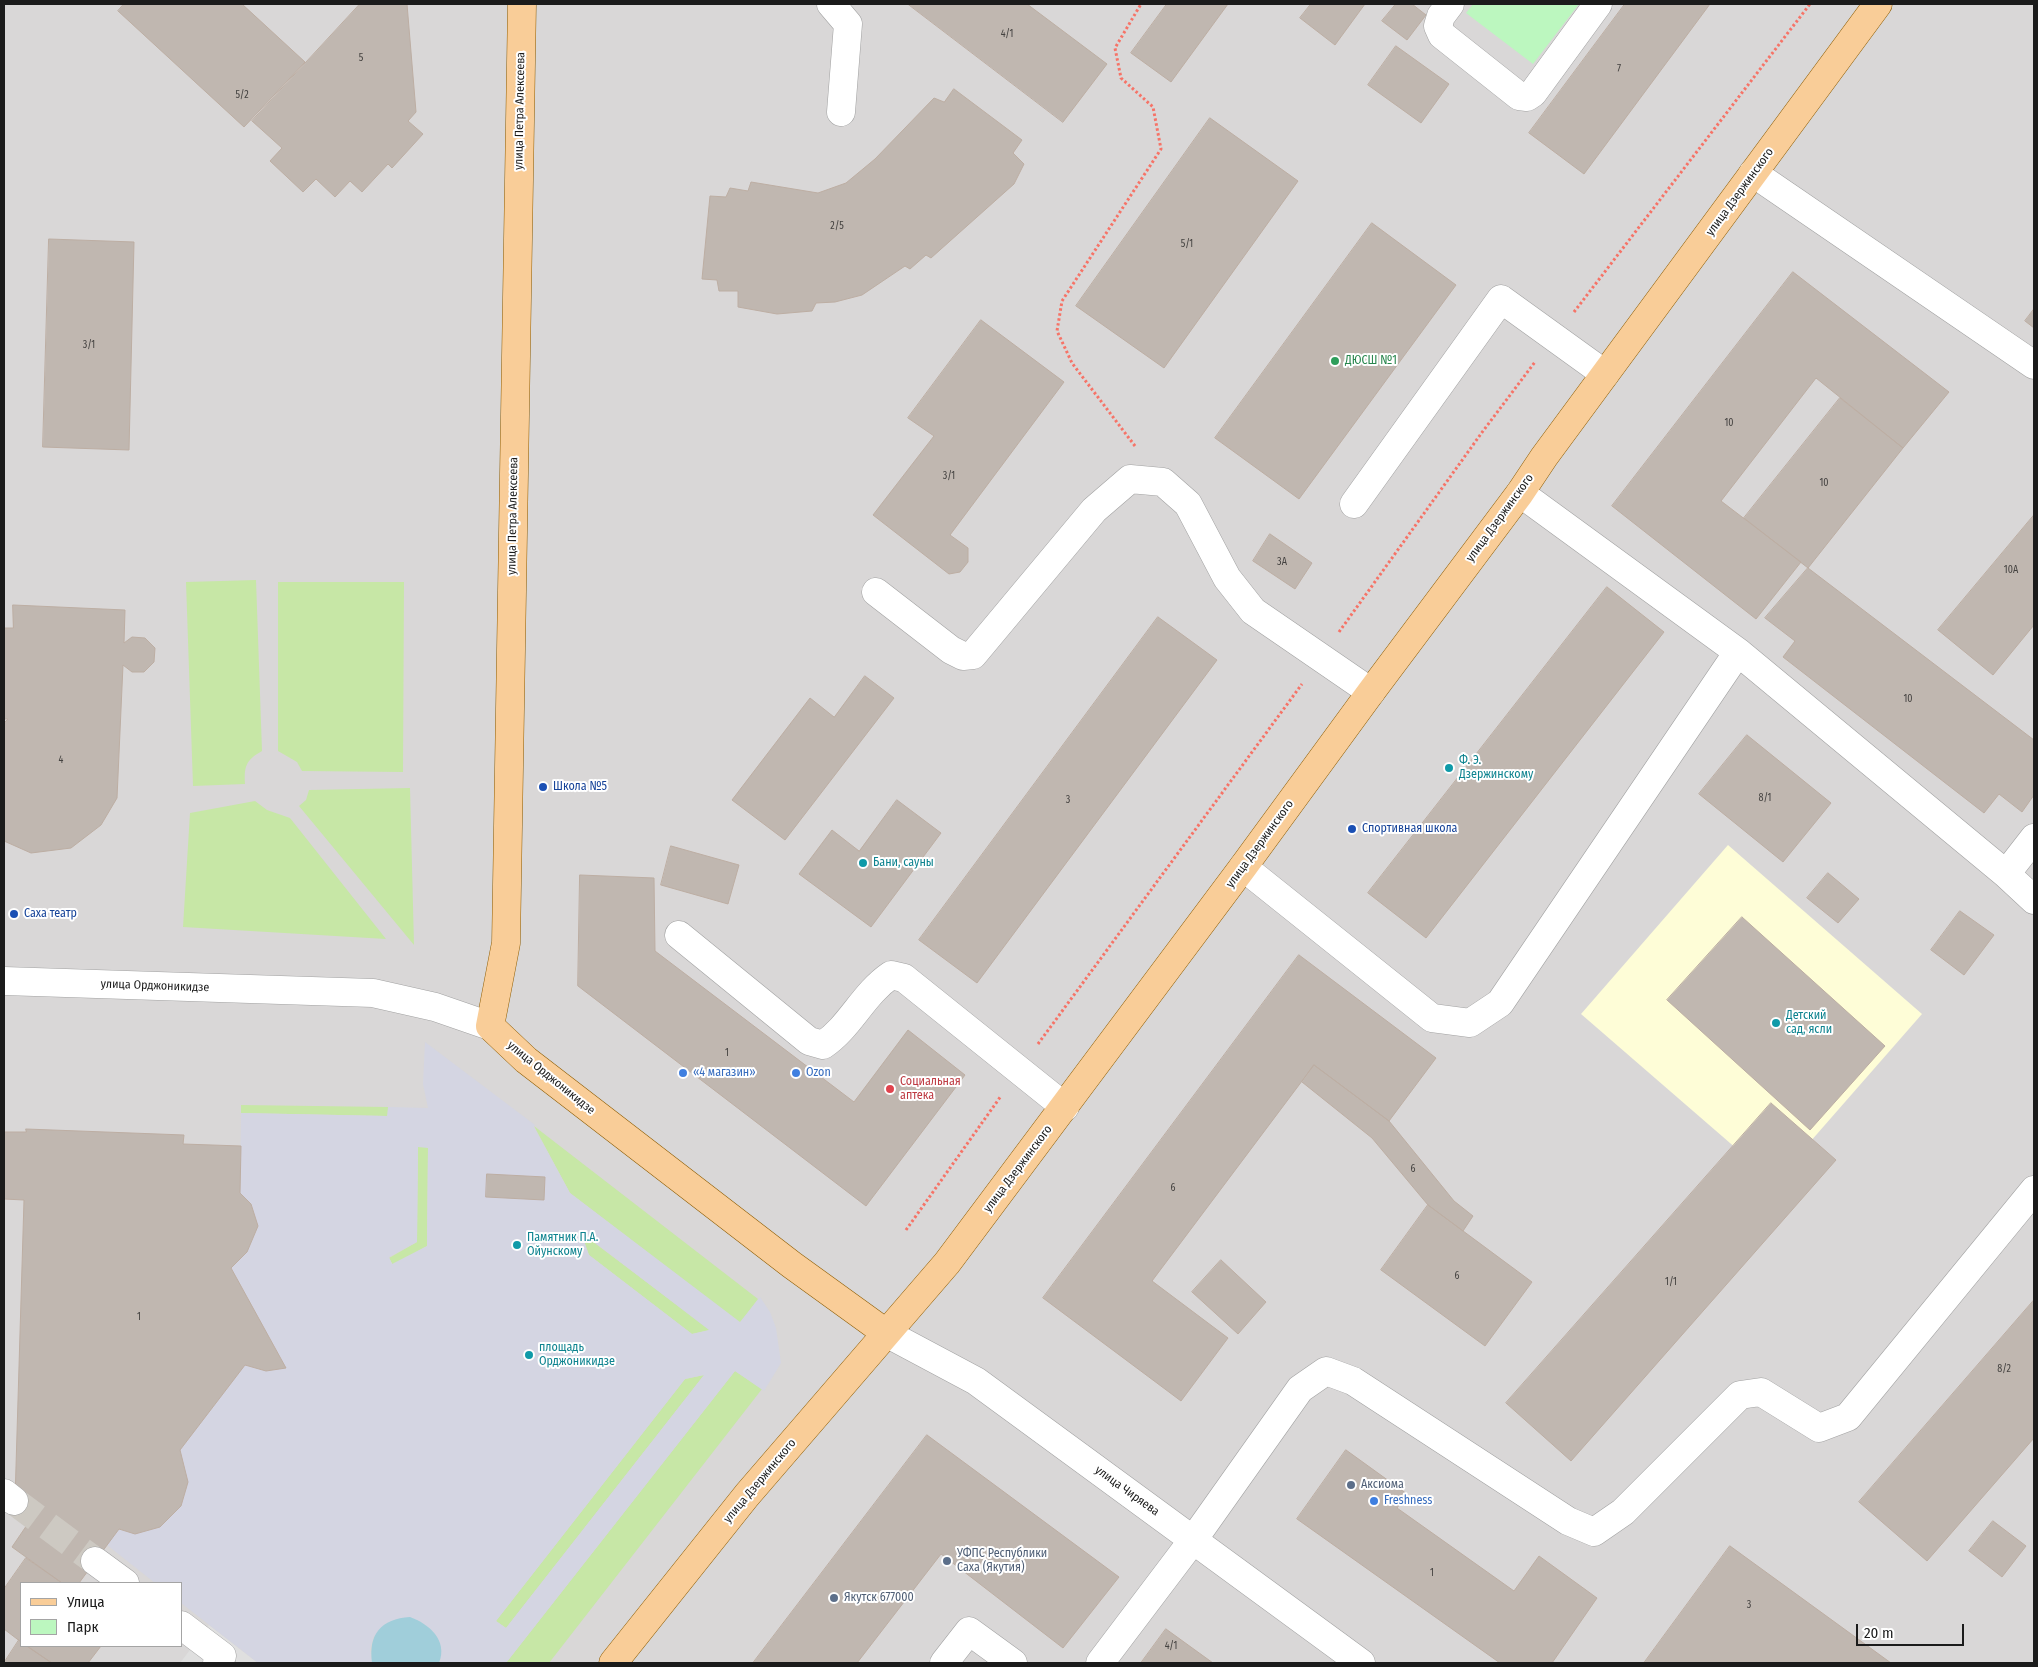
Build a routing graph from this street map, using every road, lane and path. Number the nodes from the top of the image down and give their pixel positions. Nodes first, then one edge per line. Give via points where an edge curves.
1 (522, 4) edge
2 (831, 4) edge
3 (1141, 4) edge
4 (1450, 4) edge
5 (1598, 4) edge
6 (1810, 4) edge
7 (1878, 4) edge
8 (841, 112) dead end
9 (1754, 173) junction
10 (1554, 337) junction
11 (2034, 365) edge
12 (1605, 374) junction
13 (1163, 482) junction
14 (1520, 493) junction
15 (1354, 504) dead end
16 (876, 592) dead end
17 (1738, 652) junction
18 (1321, 658) junction
19 (1371, 692) junction
20 (2034, 838) edge
21 (1243, 867) junction
22 (2006, 874) junction
23 (2034, 900) edge
24 (679, 935) dead end
25 (4, 982) edge
26 (490, 1026) junction
27 (1019, 1070) junction
28 (1066, 1107) junction
29 (2034, 1190) edge
30 (906, 1230) dead end
31 (886, 1333) junction
32 (1193, 1540) junction
33 (95, 1561) tunnel mouth
34 (124, 1582) edge
35 (182, 1626) edge
36 (217, 1663) edge
37 (613, 1663) edge
38 (944, 1663) edge
39 (1012, 1663) edge
40 (1100, 1663) edge
41 (1361, 1663) edge

1 - 26 main road, улица Петра Алексеева via 506,943
2 - 8 street via 848,24
3 - 13 path via 1115,48 1122,78 1153,107 1161,149 1062,301 1057,331 1072,363
4 - 5 street via 1438,26 1442,35 1519,96 1527,97
6 - 10 path
7 - 9 main road, улица Дзержинского
9 - 11 street
9 - 12 main road, улица Дзержинского
10 - 12 street
10 - 15 street via 1500,299
10 - 18 path
12 - 14 main road, улица Дзержинского
13 - 16 street via 1130,478 1094,510 973,655 963,656 951,650
13 - 18 street via 1188,504 1227,578 1254,611
14 - 17 street
14 - 19 main road, улица Дзержинского
17 - 21 street via 1500,1003 1470,1023 1432,1018
17 - 22 street
18 - 19 street
18 - 27 path
19 - 21 main road, улица Дзержинского
20 - 22 street
21 - 28 main road, улица Дзержинского
22 - 23 street
24 - 27 street via 809,1041 823,1045 834,1037 879,983 890,975 904,978
25 - 26 street, улица Орджоникидзе via 372,993 435,1007
26 - 31 main road, улица Орджоникидзе via 526,1060 792,1265
27 - 28 street
27 - 30 path
28 - 31 main road, улица Дзержинского via 947,1263
29 - 32 street via 1848,1417 1819,1428 1761,1392 1740,1395 1623,1512 1594,1532 1568,1521 1353,1381 1326,1371 1300,1389
31 - 32 street, улица Чиряева via 976,1381
31 - 37 main road, улица Дзержинского via 747,1495
32 - 40 street
32 - 41 street, улица Чиряева
33 - 34 street
35 - 36 street via 222,1656
38 - 39 street via 969,1631

